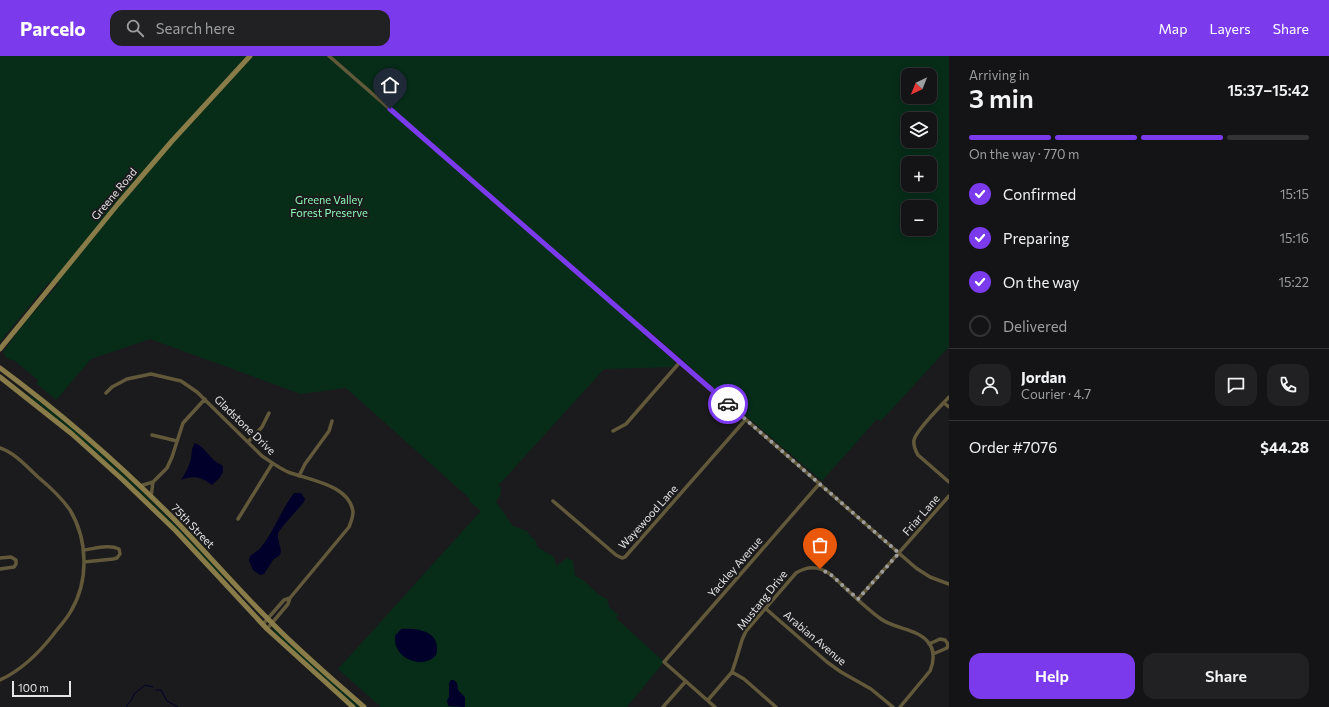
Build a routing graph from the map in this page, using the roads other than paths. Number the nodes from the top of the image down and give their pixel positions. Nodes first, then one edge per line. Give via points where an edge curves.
1 (250, 56) edge
2 (329, 56) edge
3 (0, 349) edge
4 (680, 362) junction
5 (0, 368) edge
6 (0, 377) edge
7 (106, 393) dead end
8 (949, 398) edge
9 (205, 399) junction
10 (944, 403) junction
11 (949, 407) edge
12 (269, 413) dead end
13 (746, 419) junction
14 (332, 421) dead end
15 (613, 432) dead end
16 (152, 435) dead end
17 (177, 442) junction
18 (248, 442) junction
19 (0, 448) edge
20 (272, 464) junction
21 (300, 476) junction
22 (152, 482) junction
23 (949, 482) edge
24 (820, 483) junction
25 (140, 486) junction
26 (949, 496) edge
27 (151, 497) junction
28 (553, 501) dead end
29 (238, 519) dead end
30 (83, 550) junction
31 (899, 553) junction
32 (0, 558) edge
33 (84, 562) junction
34 (0, 569) edge
35 (949, 584) edge
36 (290, 598) junction
37 (858, 599) junction
38 (765, 608) junction
39 (268, 618) junction
40 (272, 623) junction
41 (262, 624) junction
42 (267, 628) junction
43 (929, 644) junction
44 (933, 654) junction
45 (732, 672) junction
46 (0, 680) edge
47 (686, 681) junction
48 (708, 700) junction
49 (353, 707) edge
50 (364, 707) edge
51 (661, 707) edge
52 (716, 707) edge
53 (776, 707) edge
54 (893, 707) edge
55 (900, 707) edge

1 - 3 main road, Greene Road via 123,198
2 - 4 street
4 - 13 street
4 - 15 street via 626,424
5 - 25 main road, 75th Street via 69,422
6 - 41 main road, 75th Street via 72,434 123,480 176,531
7 - 9 street, Gladstone Drive via 127,379 151,374 181,381
8 - 10 street
9 - 17 street via 183,423
9 - 18 street, Gladstone Drive
10 - 11 street
10 - 23 street via 917,433 914,445 918,455
12 - 18 street via 262,427
13 - 24 street
13 - 28 street, Wayewood Lane via 625,557 616,555
14 - 21 street via 329,431 305,464
16 - 17 street
17 - 22 street via 167,468
18 - 20 street, Gladstone Drive
19 - 30 street via 17,458 64,501 77,525
20 - 21 street, Gladstone Drive
20 - 29 street
21 - 36 street, Gladstone Drive via 340,491 349,500 353,513 350,527
22 - 25 street
22 - 27 street
24 - 31 street
24 - 47 street, Yackley Avenue via 664,662
25 - 27 main road, 75th Street
26 - 31 street, Friar Lane
27 - 39 main road, 75th Street
30 - 33 street
30 - 33 street via 115,547 119,549 120,554 113,559
31 - 35 street via 920,571
31 - 37 street, Friar Lane
32 - 34 street via 11,557 16,560 16,564 14,568
33 - 46 street via 79,592 66,619 33,658
36 - 39 street, Gladstone Drive via 284,600
36 - 40 street, Gladstone Drive
37 - 38 street, Mustang Drive via 830,574 810,568 792,577
37 - 43 street, Mustang Drive via 882,619 919,634
38 - 45 street, Mustang Drive via 744,635
38 - 54 street, Arabian Avenue via 832,666 871,689
39 - 40 main road, 75th Street
39 - 41 street, Gladstone Drive
40 - 42 street, Gladstone Drive
40 - 50 main road, 75th Street
41 - 42 main road, 75th Street
42 - 49 main road, 75th Street
43 - 44 street
43 - 44 street via 940,639 948,644 947,648
44 - 55 street via 930,671
45 - 48 street, Mustang Drive
45 - 53 street
47 - 48 street
47 - 51 street
48 - 52 street

